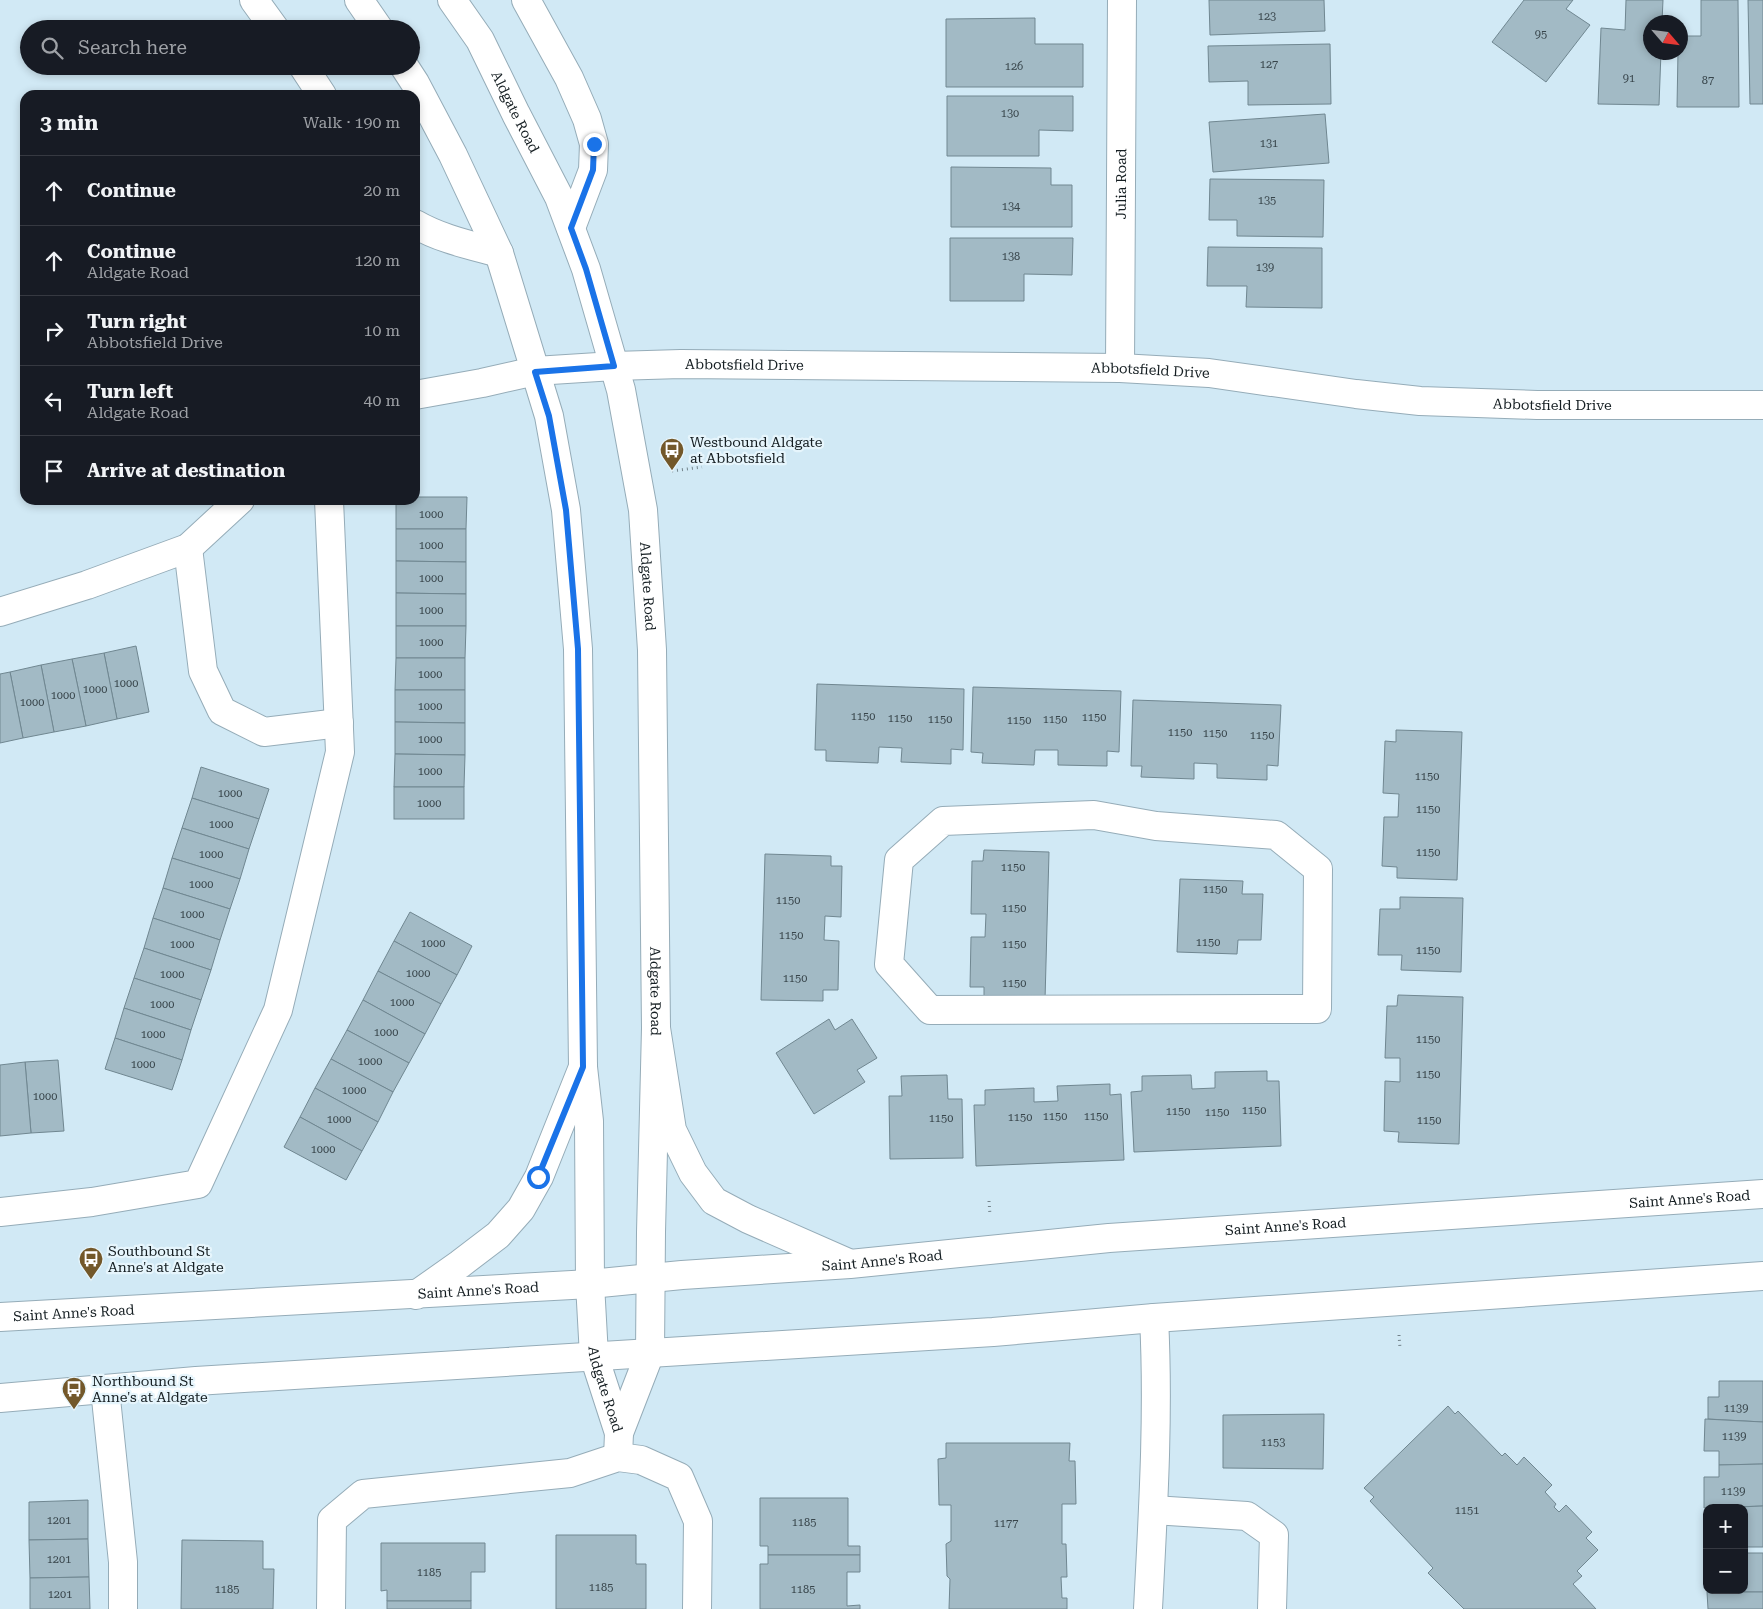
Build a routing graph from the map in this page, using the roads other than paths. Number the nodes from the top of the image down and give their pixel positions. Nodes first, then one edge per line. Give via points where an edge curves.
1 (254, 0) edge
2 (359, 0) edge
3 (452, 0) edge
4 (526, 0) edge
5 (1122, 0) edge
6 (268, 20) edge
7 (373, 20) edge
8 (309, 75) edge
9 (410, 75) edge
10 (319, 90) edge
11 (419, 90) edge
12 (420, 92) edge
13 (420, 227) edge
14 (571, 228) junction
15 (499, 253) junction
16 (614, 366) junction
17 (1120, 368) junction
18 (535, 372) junction
19 (420, 394) edge
20 (1763, 405) edge
21 (235, 505) edge
22 (329, 505) edge
23 (188, 548) junction
24 (0, 612) edge
25 (339, 724) junction
26 (1317, 1009) joint
27 (656, 1028) junction
28 (583, 1067) junction
29 (1763, 1194) edge
30 (0, 1212) edge
31 (850, 1264) junction
32 (1763, 1276) edge
33 (652, 1277) junction
34 (590, 1284) junction
35 (416, 1295) junction
36 (0, 1317) edge
37 (1154, 1318) junction
38 (650, 1353) junction
39 (594, 1356) junction
40 (105, 1389) junction
41 (0, 1398) edge
42 (619, 1445) junction
43 (1153, 1510) junction
44 (123, 1609) edge
45 (331, 1609) edge
46 (698, 1609) edge
47 (1148, 1609) edge
48 (1272, 1609) edge

1 - 6 street
2 - 7 street
3 - 14 street, Aldgate Road via 480,40 559,197
4 - 14 street via 569,78 594,144 593,170
5 - 17 street, Julia Road
8 - 10 street
9 - 11 street, Aldgate Road
12 - 15 street, Aldgate Road
13 - 15 street via 446,239
14 - 16 street, Aldgate Road
15 - 18 street, Aldgate Road
16 - 17 street, Abbotsfield Drive
16 - 18 street, Abbotsfield Drive
16 - 27 street, Aldgate Road via 643,510 651,631
17 - 20 street, Abbotsfield Drive via 1209,373 1420,401 1537,405
18 - 19 street, Abbotsfield Drive
18 - 28 street, Aldgate Road via 549,416 566,510 578,649
21 - 23 street
22 - 25 street
23 - 24 street
23 - 25 street via 204,671 222,711 264,732
25 - 30 street via 340,752 278,1010 198,1184 92,1202
26 - 26 street via 1318,869 1276,835 1156,826 1094,815 943,821 899,860 889,964 930,1010
27 - 31 street via 672,1130 693,1173 714,1201
27 - 33 street, Aldgate Road
28 - 34 street, Aldgate Road via 589,1121
28 - 35 street via 538,1177 521,1209 498,1235
29 - 31 street, Saint Anne's Road via 1109,1238
31 - 33 street, Saint Anne's Road
32 - 37 street
33 - 34 street, Saint Anne's Road
33 - 38 street, Aldgate Road
34 - 35 street, Saint Anne's Road
34 - 39 street, Aldgate Road
35 - 36 street, Saint Anne's Road
37 - 38 street via 993,1332
37 - 43 street via 1156,1453
38 - 39 street
38 - 42 street, Aldgate Road
39 - 40 street
39 - 42 street, Aldgate Road
40 - 41 street
40 - 44 street via 123,1562
42 - 45 street via 570,1473 363,1494 332,1520
42 - 46 street via 641,1460 679,1477 698,1521
43 - 47 street
43 - 48 street via 1247,1516 1274,1535

